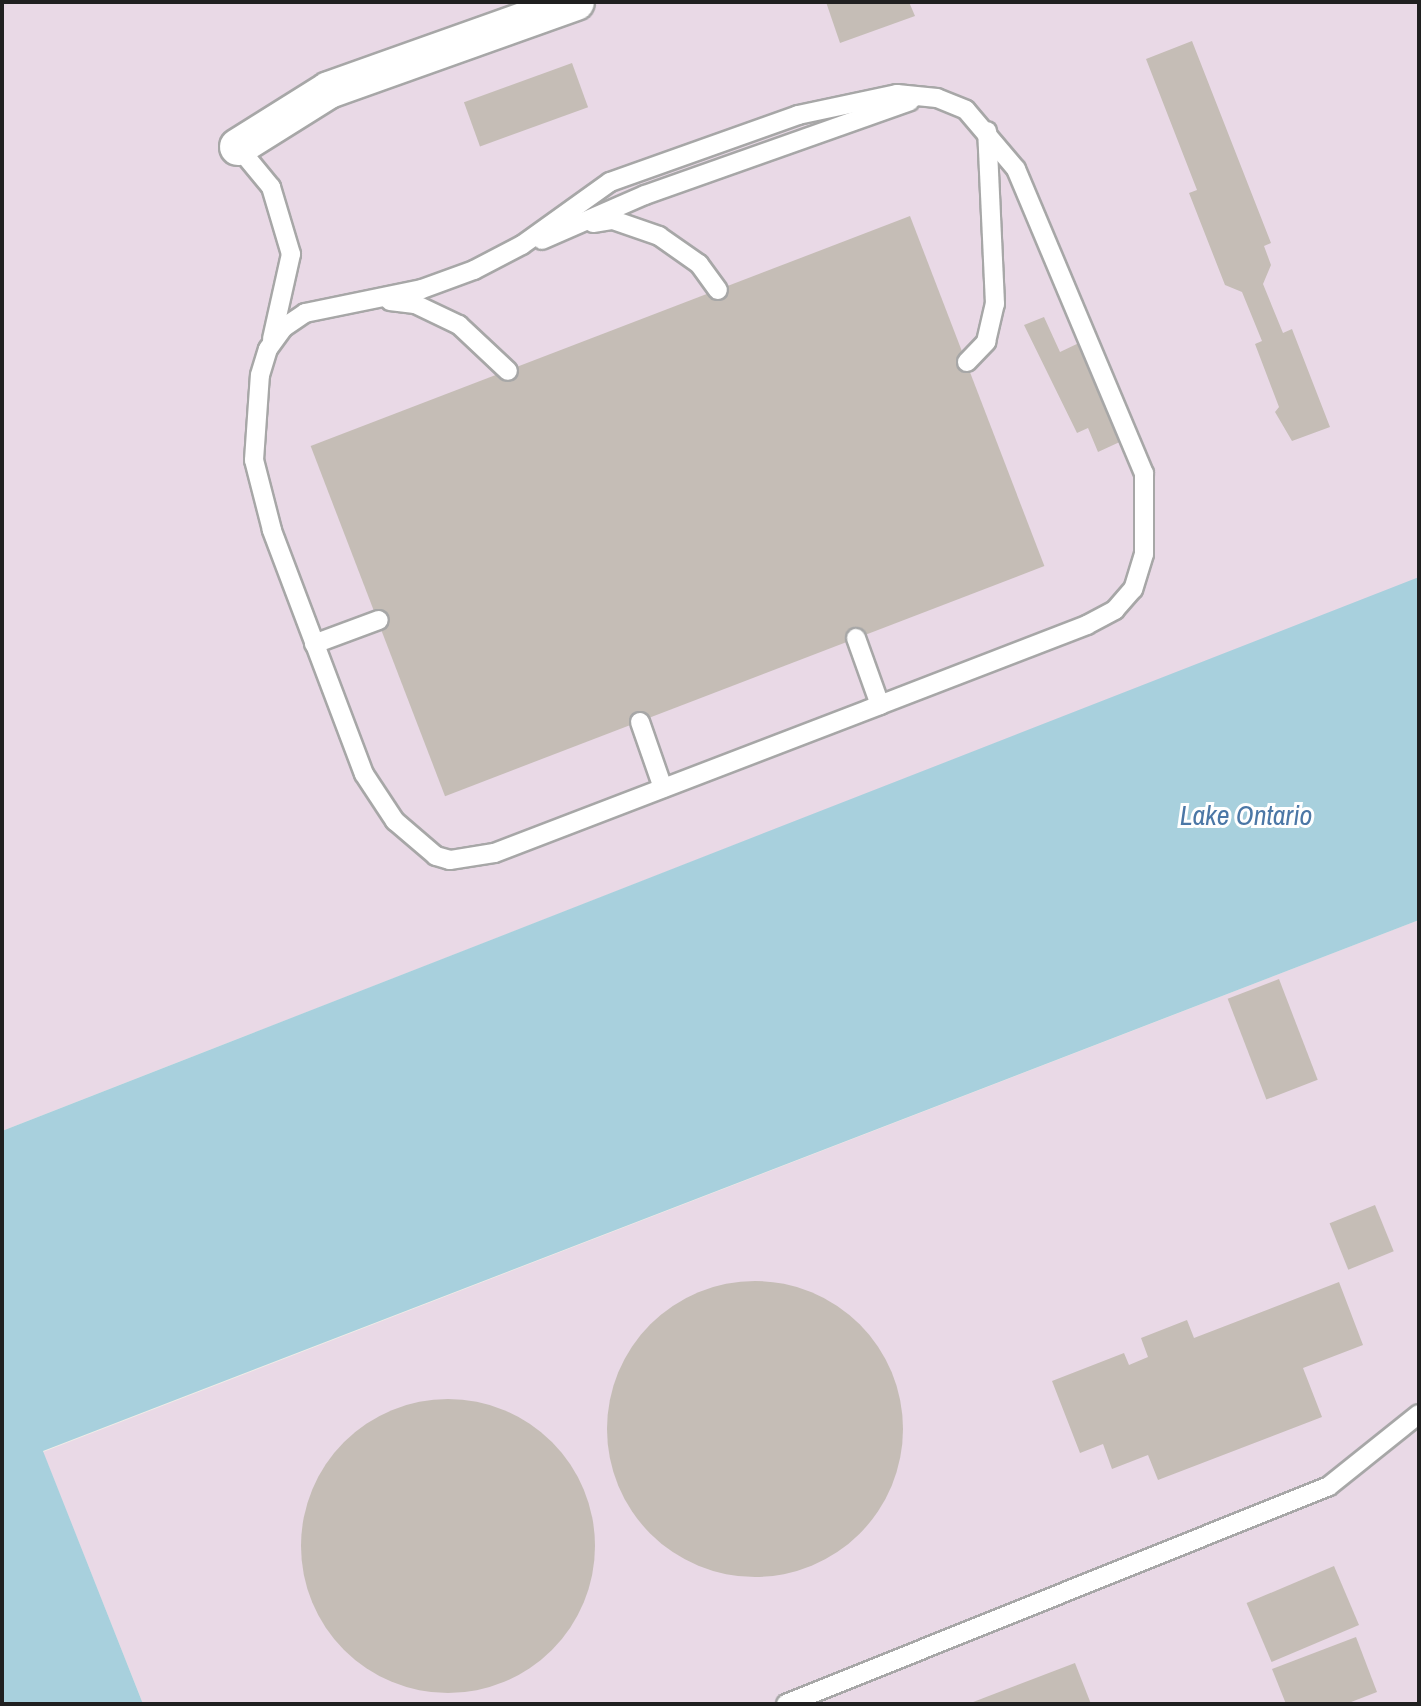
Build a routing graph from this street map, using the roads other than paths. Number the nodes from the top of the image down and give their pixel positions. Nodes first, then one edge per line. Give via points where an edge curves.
1 (576, 2) edge
2 (937, 98) junction
3 (987, 131) junction
4 (238, 147) joint
5 (574, 226) junction
6 (474, 270) junction
7 (718, 290) dead end
8 (353, 301) junction
9 (268, 349) junction
10 (967, 362) dead end
11 (508, 371) dead end
12 (379, 620) dead end
13 (856, 638) dead end
14 (314, 644) junction
15 (880, 705) junction
16 (640, 722) dead end
17 (663, 788) junction
18 (1419, 1414) edge
19 (786, 1704) edge

1 - 4 street via 329,90
2 - 3 lane via 966,110
2 - 5 lane via 843,122
2 - 6 lane via 874,96 798,115 636,172 585,196 522,245
3 - 10 lane via 995,304 986,342
3 - 15 lane via 1016,169 1144,473 1144,554 1133,589 1115,610
4 - 9 lane via 271,187 291,254 283,307
5 - 6 lane
5 - 7 lane via 613,220 659,236 699,264
6 - 8 lane via 422,289
8 - 9 lane via 305,313 283,328
8 - 11 lane via 394,301 437,313 477,338
9 - 14 lane via 260,375 254,460 272,530
12 - 14 lane
13 - 15 lane
14 - 17 lane via 364,774 395,821 436,856 450,860 494,853
15 - 17 lane
16 - 17 lane
18 - 19 lane via 1329,1486

